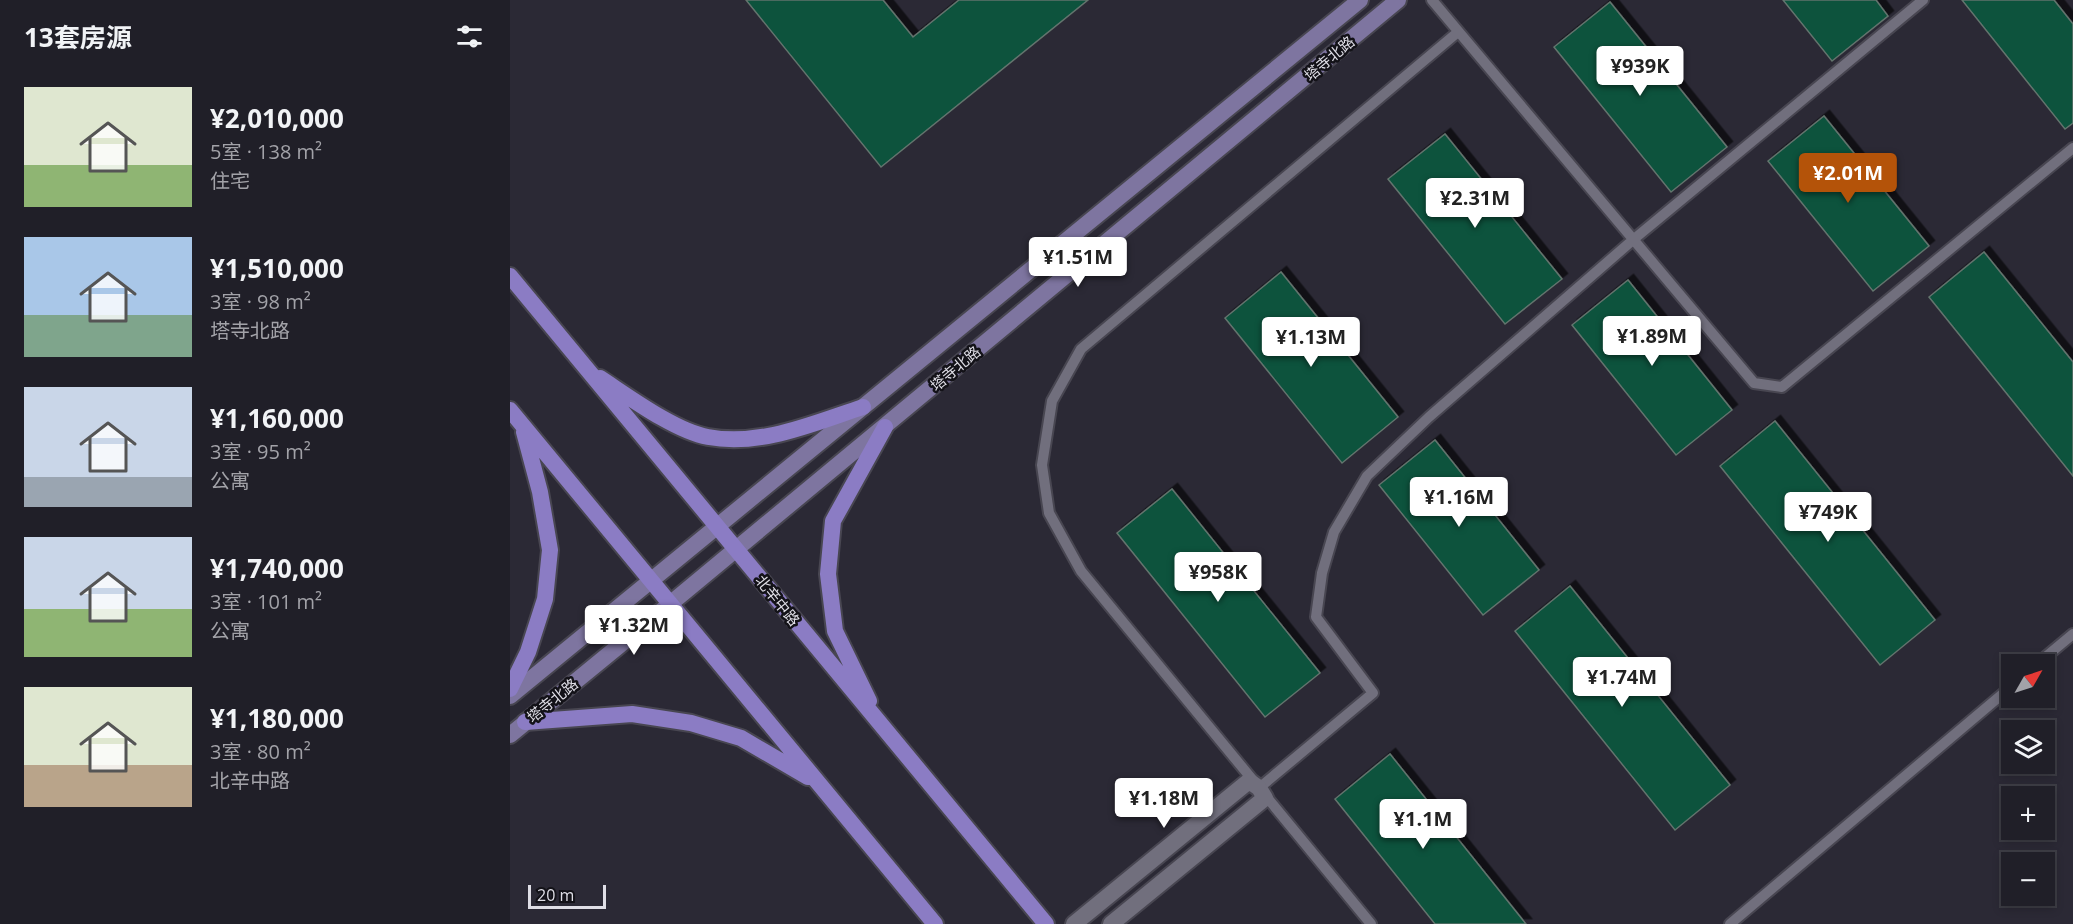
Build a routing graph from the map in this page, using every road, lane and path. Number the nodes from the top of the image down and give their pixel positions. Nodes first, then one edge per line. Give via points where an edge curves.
1 (1360, 0) edge
2 (1398, 0) edge
3 (1432, 0) edge
4 (1923, 0) edge
5 (1458, 32) junction
6 (2073, 148) edge
7 (1634, 239) junction
8 (510, 276) edge
9 (587, 370) junction
10 (864, 407) junction
11 (510, 410) edge
12 (522, 425) junction
13 (885, 427) junction
14 (717, 527) junction
15 (736, 550) junction
16 (651, 582) junction
17 (670, 604) junction
18 (2073, 634) edge
19 (2049, 654) edge
20 (510, 689) edge
21 (2001, 695) edge
22 (510, 696) edge
23 (525, 722) junction
24 (881, 726) junction
25 (510, 735) edge
26 (818, 782) junction
27 (1259, 788) junction
28 (935, 924) edge
29 (1046, 924) edge
30 (1074, 924) edge
31 (1111, 924) edge
32 (1371, 924) edge
33 (1730, 924) edge

1 - 10 main road, 塔寺北路
2 - 13 main road, 塔寺北路
3 - 5 lane
4 - 7 lane
5 - 7 lane
5 - 27 lane via 1081,349 1052,401 1042,465 1049,513 1081,571
6 - 7 lane via 1782,387 1754,383
7 - 27 lane via 1367,476 1334,532 1322,573 1316,617 1372,693
8 - 9 main road, 北辛中路
9 - 10 main road via 668,421 706,437 745,441 799,429
9 - 14 main road, 北辛中路
10 - 14 main road, 塔寺北路
11 - 12 main road
12 - 16 main road
12 - 20 main road via 550,550 545,599 528,652
13 - 15 main road, 塔寺北路
13 - 24 main road via 833,521 828,574 836,631
14 - 15 main road, 北辛中路
14 - 16 main road, 塔寺北路
15 - 17 main road, 塔寺北路
15 - 24 main road, 北辛中路
16 - 17 main road
16 - 22 main road, 塔寺北路
17 - 23 main road, 塔寺北路
17 - 26 main road
18 - 19 lane
21 - 33 lane
23 - 25 main road, 塔寺北路
23 - 26 main road via 632,714 691,723 741,738
24 - 29 main road, 北辛中路
26 - 28 main road
27 - 30 street via 1249,781
27 - 31 street via 1265,798
27 - 32 lane

